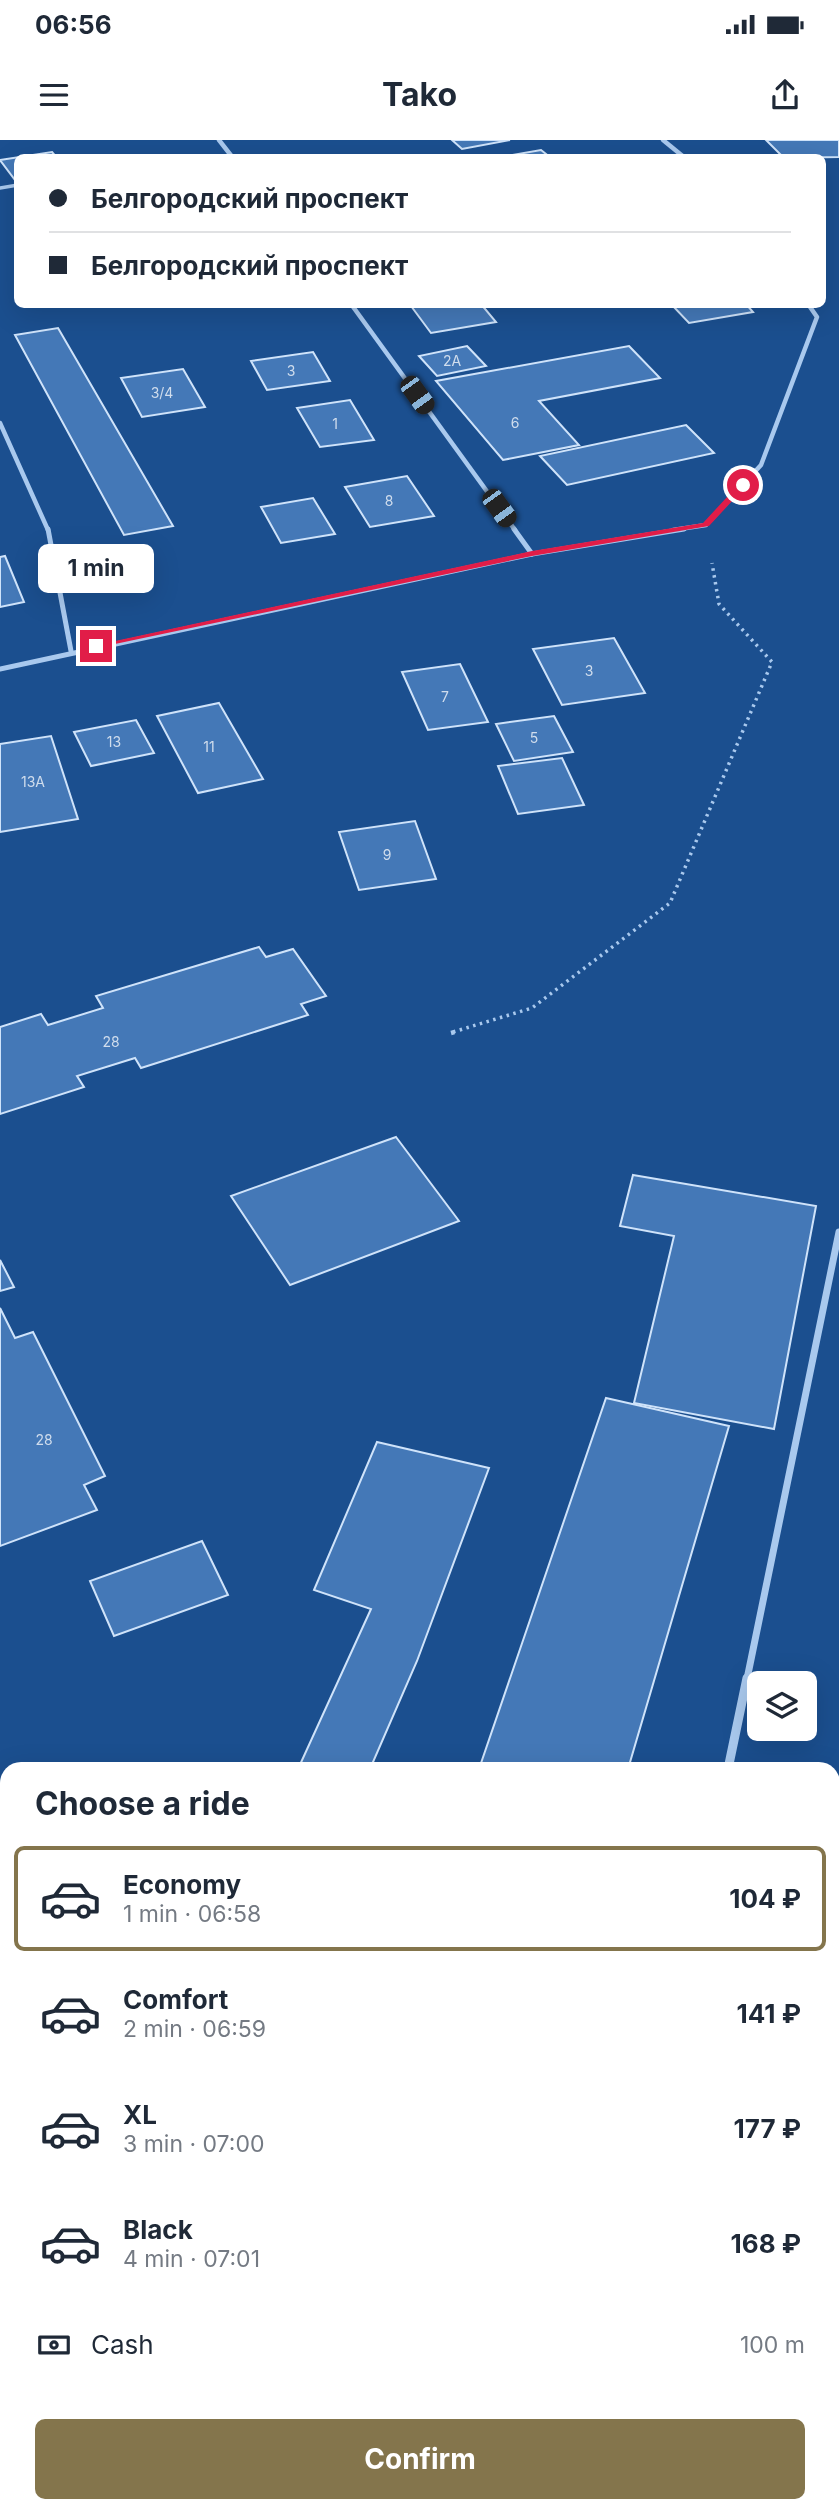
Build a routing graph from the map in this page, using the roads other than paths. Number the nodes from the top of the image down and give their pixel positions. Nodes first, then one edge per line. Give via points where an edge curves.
1 (219, 140) edge
2 (663, 140) edge
3 (230, 154) edge
4 (680, 154) edge
5 (354, 308) edge
6 (811, 308) edge
7 (0, 423) edge
8 (532, 554) junction
9 (71, 651) junction
10 (0, 668) edge
11 (839, 1232) edge
12 (729, 1762) edge

1 - 3 street
2 - 4 street
5 - 8 street
6 - 8 street via 817,317 761,465 706,525
7 - 9 street via 46,520
8 - 9 street
9 - 10 street
11 - 12 street

